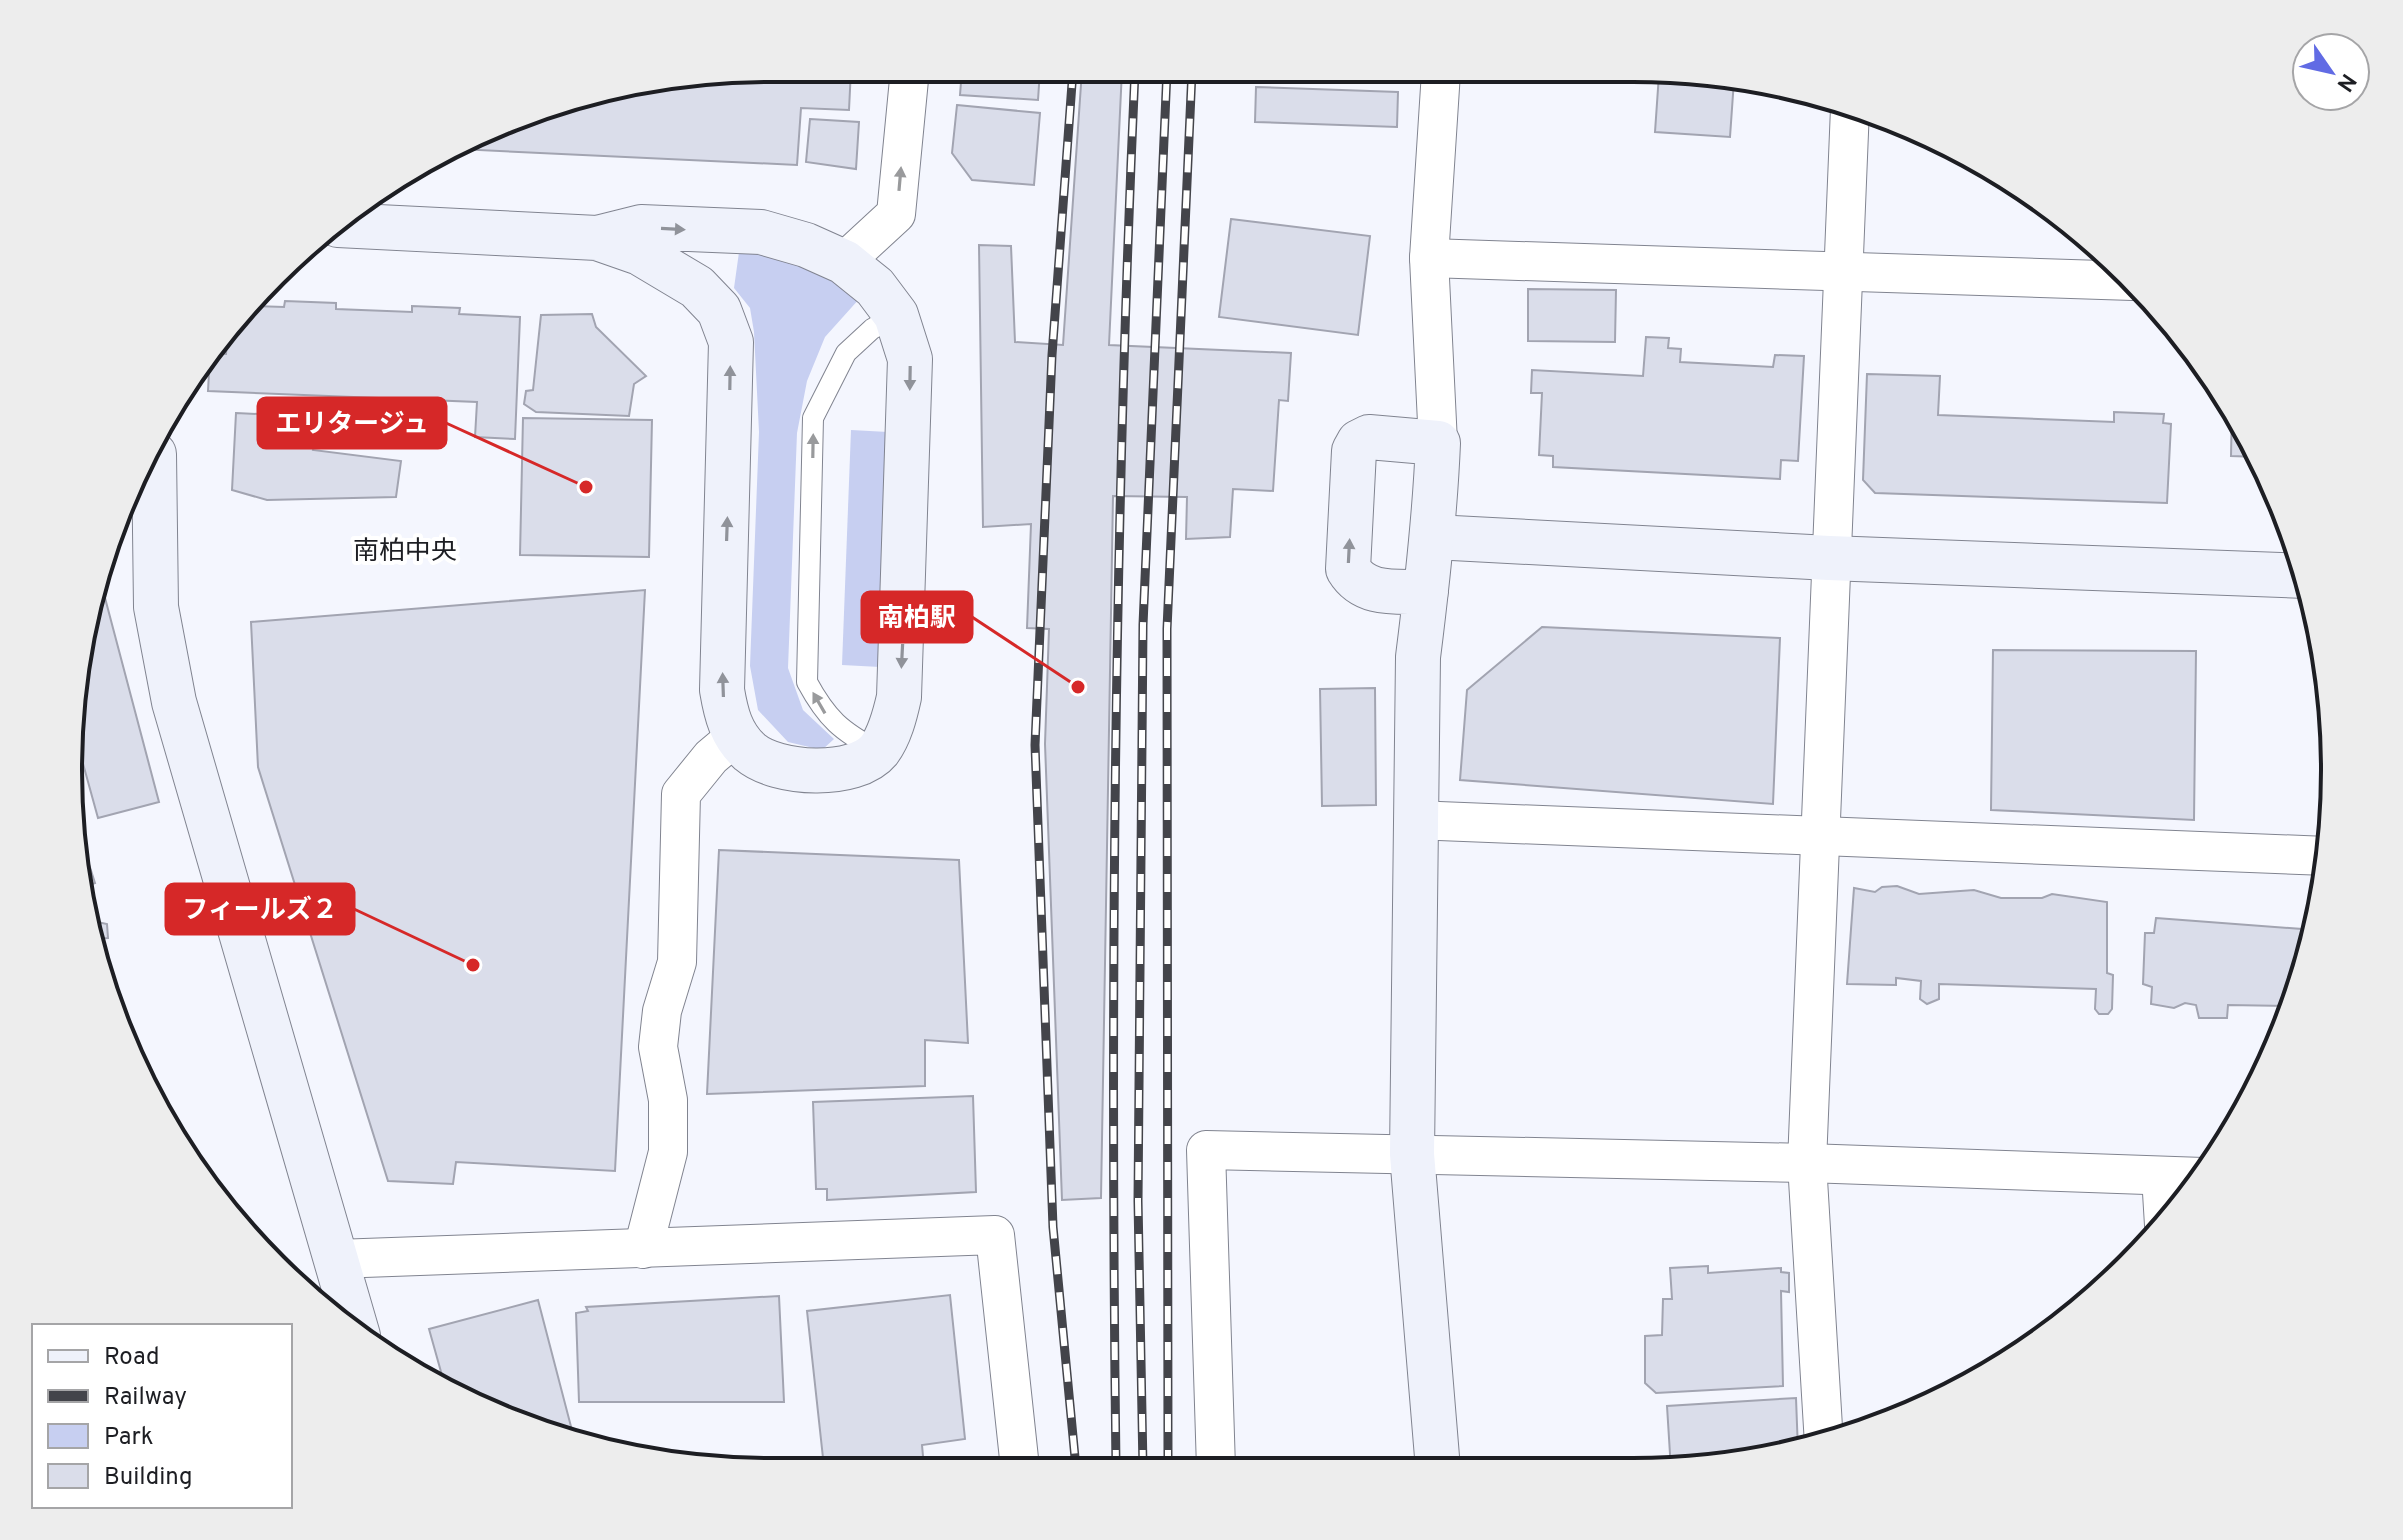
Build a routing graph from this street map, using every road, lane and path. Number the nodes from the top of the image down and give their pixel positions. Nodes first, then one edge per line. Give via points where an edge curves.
1 (909, 82) edge
2 (1440, 82) edge
3 (1850, 118) edge
4 (349, 226) edge
5 (597, 238) junction
6 (1429, 258) junction
7 (844, 262) junction
8 (1844, 272) junction
9 (2115, 280) edge
10 (896, 315) junction
11 (1438, 443) junction
12 (154, 464) edge
13 (1434, 537) junction
14 (1829, 558) junction
15 (2293, 576) edge
16 (1426, 592) junction
17 (736, 736) junction
18 (878, 751) junction
19 (1414, 820) junction
20 (1820, 836) junction
21 (2315, 856) edge
22 (1412, 1154) junction
23 (1807, 1163) junction
24 (2161, 1176) junction
25 (2188, 1177) edge
26 (2163, 1208) edge
27 (643, 1249) junction
28 (336, 1259) junction
29 (353, 1317) edge
30 (1823, 1431) edge
31 (1019, 1458) edge
32 (1216, 1458) edge
33 (1437, 1458) edge

7 -> 1 street via 896,214
2 - 6 street
3 - 8 street
4 - 5 street
5 -> 7 street via 641,227 761,232
17 -> 5 street via 722,690 731,342 719,310 697,287 640,253
6 - 8 street
6 - 11 street
7 - 10 street via 875,287
8 - 9 street
8 - 14 street
10 -> 18 street via 910,359 905,592 899,697
18 -> 10 lane via 827,717 807,682 813,418 846,353
11 - 13 street
16 -> 11 street via 1367,589 1348,569 1354,451 1369,437
12 - 28 street via 156,607 174,702
13 - 14 street
13 - 16 street
14 - 15 street
14 - 20 street
16 - 19 street via 1418,657
17 - 18 street via 751,753 792,770 835,770
17 - 27 street via 681,794 677,962 658,1047 668,1100 668,1152
19 - 20 street
19 - 22 street
20 - 21 street
20 - 23 street
22 - 23 street
22 - 32 street via 1206,1150
22 - 33 street
23 - 24 street
23 - 30 street
24 - 25 street
24 - 26 street
27 - 28 street
27 - 31 street via 995,1235
28 - 29 street

